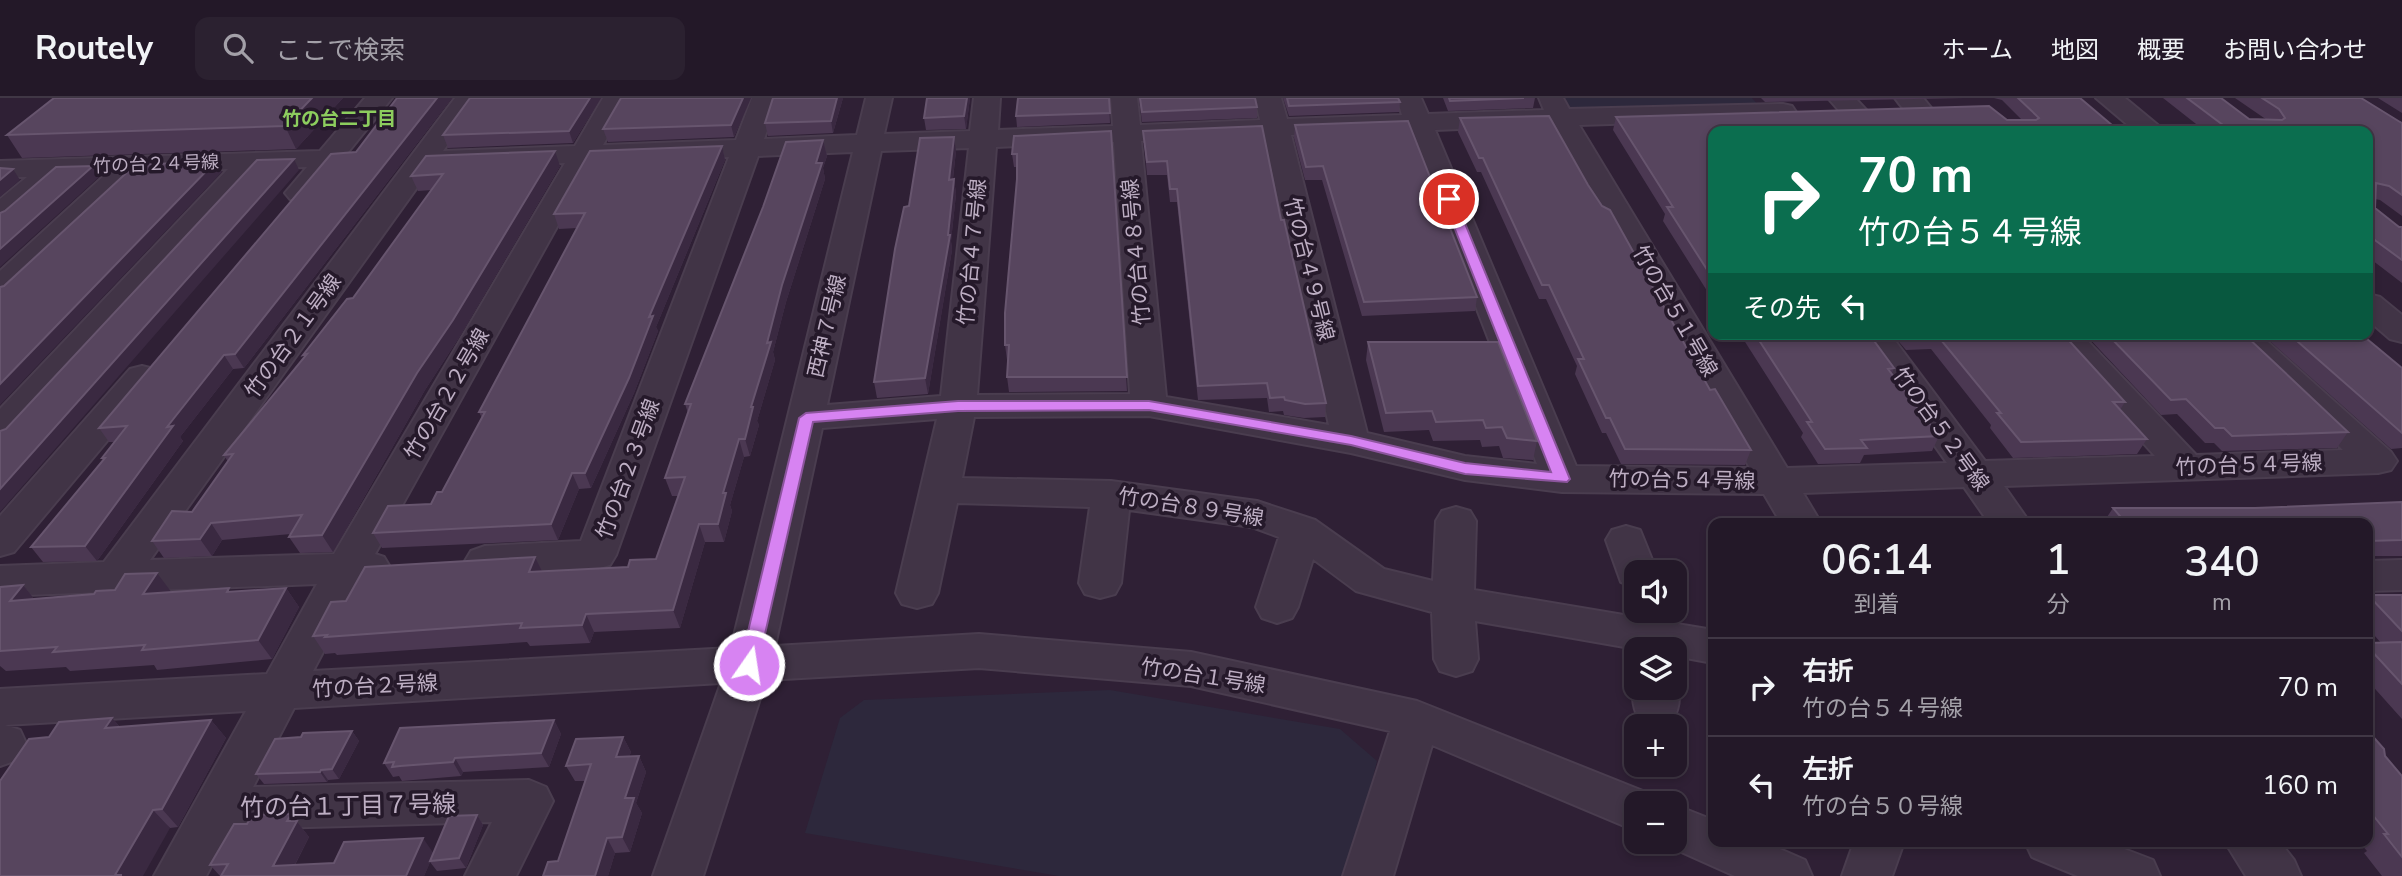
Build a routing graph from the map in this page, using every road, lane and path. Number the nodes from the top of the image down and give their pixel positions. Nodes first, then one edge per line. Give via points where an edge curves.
1 (379, 98) edge
2 (468, 98) edge
3 (615, 98) edge
4 (765, 98) edge
5 (878, 98) edge
6 (986, 98) edge
7 (1124, 98) edge
8 (2109, 98) edge
9 (1923, 105) edge
10 (1556, 108) edge
11 (1833, 108) edge
12 (1413, 110) edge
13 (1271, 113) edge
14 (1721, 122) edge
15 (1864, 126) edge
16 (2145, 126) edge
17 (1126, 134) junction
18 (982, 139) junction
19 (868, 143) junction
20 (746, 147) junction
21 (586, 153) junction
22 (313, 158) dead end
23 (253, 160) junction
24 (423, 160) junction
25 (133, 164) junction
26 (55, 167) junction
27 (0, 169) edge
28 (0, 214) edge
29 (278, 219) edge
30 (0, 288) edge
31 (2373, 308) edge
32 (2402, 332) edge
33 (1877, 340) edge
34 (2068, 340) edge
35 (2246, 340) edge
36 (162, 354) edge
37 (1149, 405) junction
38 (958, 406) junction
39 (806, 418) junction
40 (0, 431) edge
41 (1351, 440) junction
42 (2187, 468) junction
43 (1974, 476) junction
44 (1562, 479) junction
45 (1776, 481) junction
46 (940, 490) junction
47 (1111, 494) junction
48 (1798, 518) edge
49 (2006, 518) edge
50 (1456, 522) dead end
51 (1301, 530) junction
52 (0, 542) edge
53 (457, 563) edge
54 (401, 566) edge
55 (346, 569) junction
56 (117, 575) junction
57 (2402, 575) edge
58 (2373, 576) edge
59 (0, 581) edge
60 (1100, 583) dead end
61 (917, 593) dead end
62 (1453, 602) junction
63 (1277, 607) dead end
64 (1653, 632) edge
65 (1708, 645) edge
66 (1457, 659) dead end
67 (749, 665) junction
68 (281, 691) junction
69 (1417, 719) junction
70 (1, 732) edge
71 (1624, 805) edge
72 (217, 809) junction
73 (1687, 831) edge
74 (1708, 840) edge
75 (1724, 847) edge
76 (1877, 847) edge
77 (2062, 847) edge
78 (2254, 847) edge
79 (179, 876) edge
80 (490, 876) edge
81 (678, 876) edge
82 (1368, 876) edge
83 (1787, 876) edge
84 (1867, 876) edge
85 (2135, 876) edge
86 (2276, 876) edge

1 - 29 street
2 - 24 street, 竹の台２１号線
3 - 21 street, 竹の台２２号線
4 - 20 street, 竹の台２３号線
5 - 19 street, 西神７号線
6 - 18 street, 竹の台４７号線
7 - 17 street, 竹の台４８号線
8 - 16 street
9 - 11 street
10 - 12 street
10 - 14 street
10 - 45 street, 竹の台５１号線
11 - 14 street
11 - 15 street
12 - 13 street
12 - 44 street
13 - 17 street
13 - 41 street, 竹の台４９号線
17 - 18 street
17 - 37 street, 竹の台４８号線
18 - 19 street
18 - 38 street, 竹の台４７号線
19 - 20 street
19 - 39 street, 西神７号線
20 - 21 street
20 - 53 street, 竹の台２３号線 via 596,555
21 - 24 street
21 - 55 street, 竹の台２２号線
22 - 23 street, 竹の台２４号線
23 - 25 street, 竹の台２４号線
23 - 40 street
24 - 56 street, 竹の台２１号線
25 - 26 street, 竹の台２４号線
25 - 30 street
26 - 27 street, 竹の台２４号線
26 - 28 street
31 - 32 street
33 - 43 street, 竹の台５２号線
34 - 42 street
35 - 42 street, 竹の台５４号線 via 2378,461
36 - 52 street
37 - 38 street, 竹の台５４号線
37 - 41 street, 竹の台５４号線
38 - 39 street, 竹の台５４号線
38 - 46 street
39 - 67 street, 西神７号線
41 - 44 street, 竹の台５４号線 via 1465,468
42 - 43 street, 竹の台５４号線
43 - 45 street, 竹の台５４号線
43 - 49 street, 竹の台５２号線
44 - 45 street, 竹の台５４号線
45 - 48 street, 竹の台５１号線
46 - 47 street, 竹の台８９号線
46 - 61 street
47 - 51 street, 竹の台８９号線 via 1256,514
47 - 60 street
50 - 62 street
51 - 62 street, 竹の台８９号線 via 1371,580
51 - 63 street
54 - 55 street
55 - 56 street
55 - 68 street, 竹の台２２号線
56 - 59 street
57 - 58 street
62 - 64 street, 竹の台８９号線
62 - 66 street
64 - 65 street, 竹の台８９号線
67 - 68 street, 竹の台２号線
67 - 69 street, 竹の台１号線 via 979,651 1191,669
67 - 81 street, 西神７号線
68 - 70 street, 竹の台２号線
68 - 72 street, 竹の台１丁目７号線
69 - 71 street, 竹の台１号線
69 - 82 street
72 - 79 street
72 - 80 street, 竹の台１丁目７号線 via 529,801
73 - 74 street
75 - 83 street
76 - 84 street
77 - 85 street
78 - 86 street

